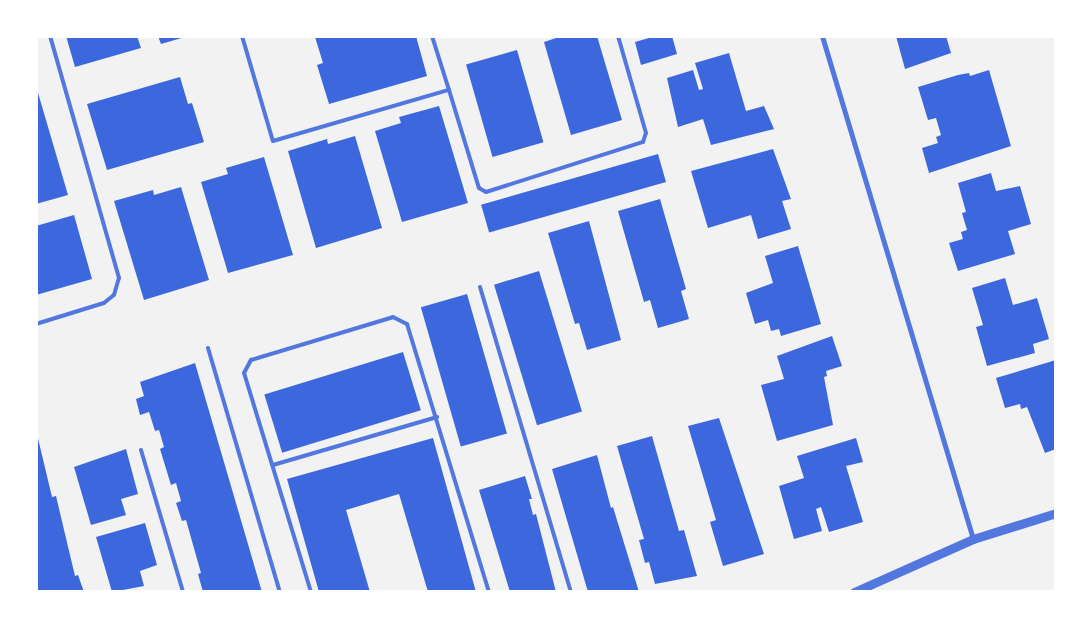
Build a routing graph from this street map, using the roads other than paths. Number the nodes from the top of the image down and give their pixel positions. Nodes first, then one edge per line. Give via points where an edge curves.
1 (50, 36) edge
2 (242, 36) edge
3 (432, 36) edge
4 (618, 36) edge
5 (822, 36) edge
6 (449, 90) junction
7 (480, 287) dead end
8 (36, 324) edge
9 (208, 348) dead end
10 (437, 417) junction
11 (141, 450) dead end
12 (273, 465) junction
13 (1056, 513) edge
14 (973, 539) junction
15 (183, 592) edge
16 (280, 592) edge
17 (312, 592) edge
18 (489, 592) edge
19 (571, 592) edge
20 (854, 592) edge

1 - 8 lane via 119,278 114,295 104,304
2 - 6 lane via 273,141
3 - 6 lane
4 - 6 lane via 646,133 643,142 486,192 479,188
5 - 14 street
7 - 19 lane
9 - 16 lane
10 - 12 lane
10 - 12 lane via 407,324 394,317 252,360 244,373
10 - 18 lane
11 - 15 lane
12 - 17 lane
13 - 14 street
14 - 20 street

